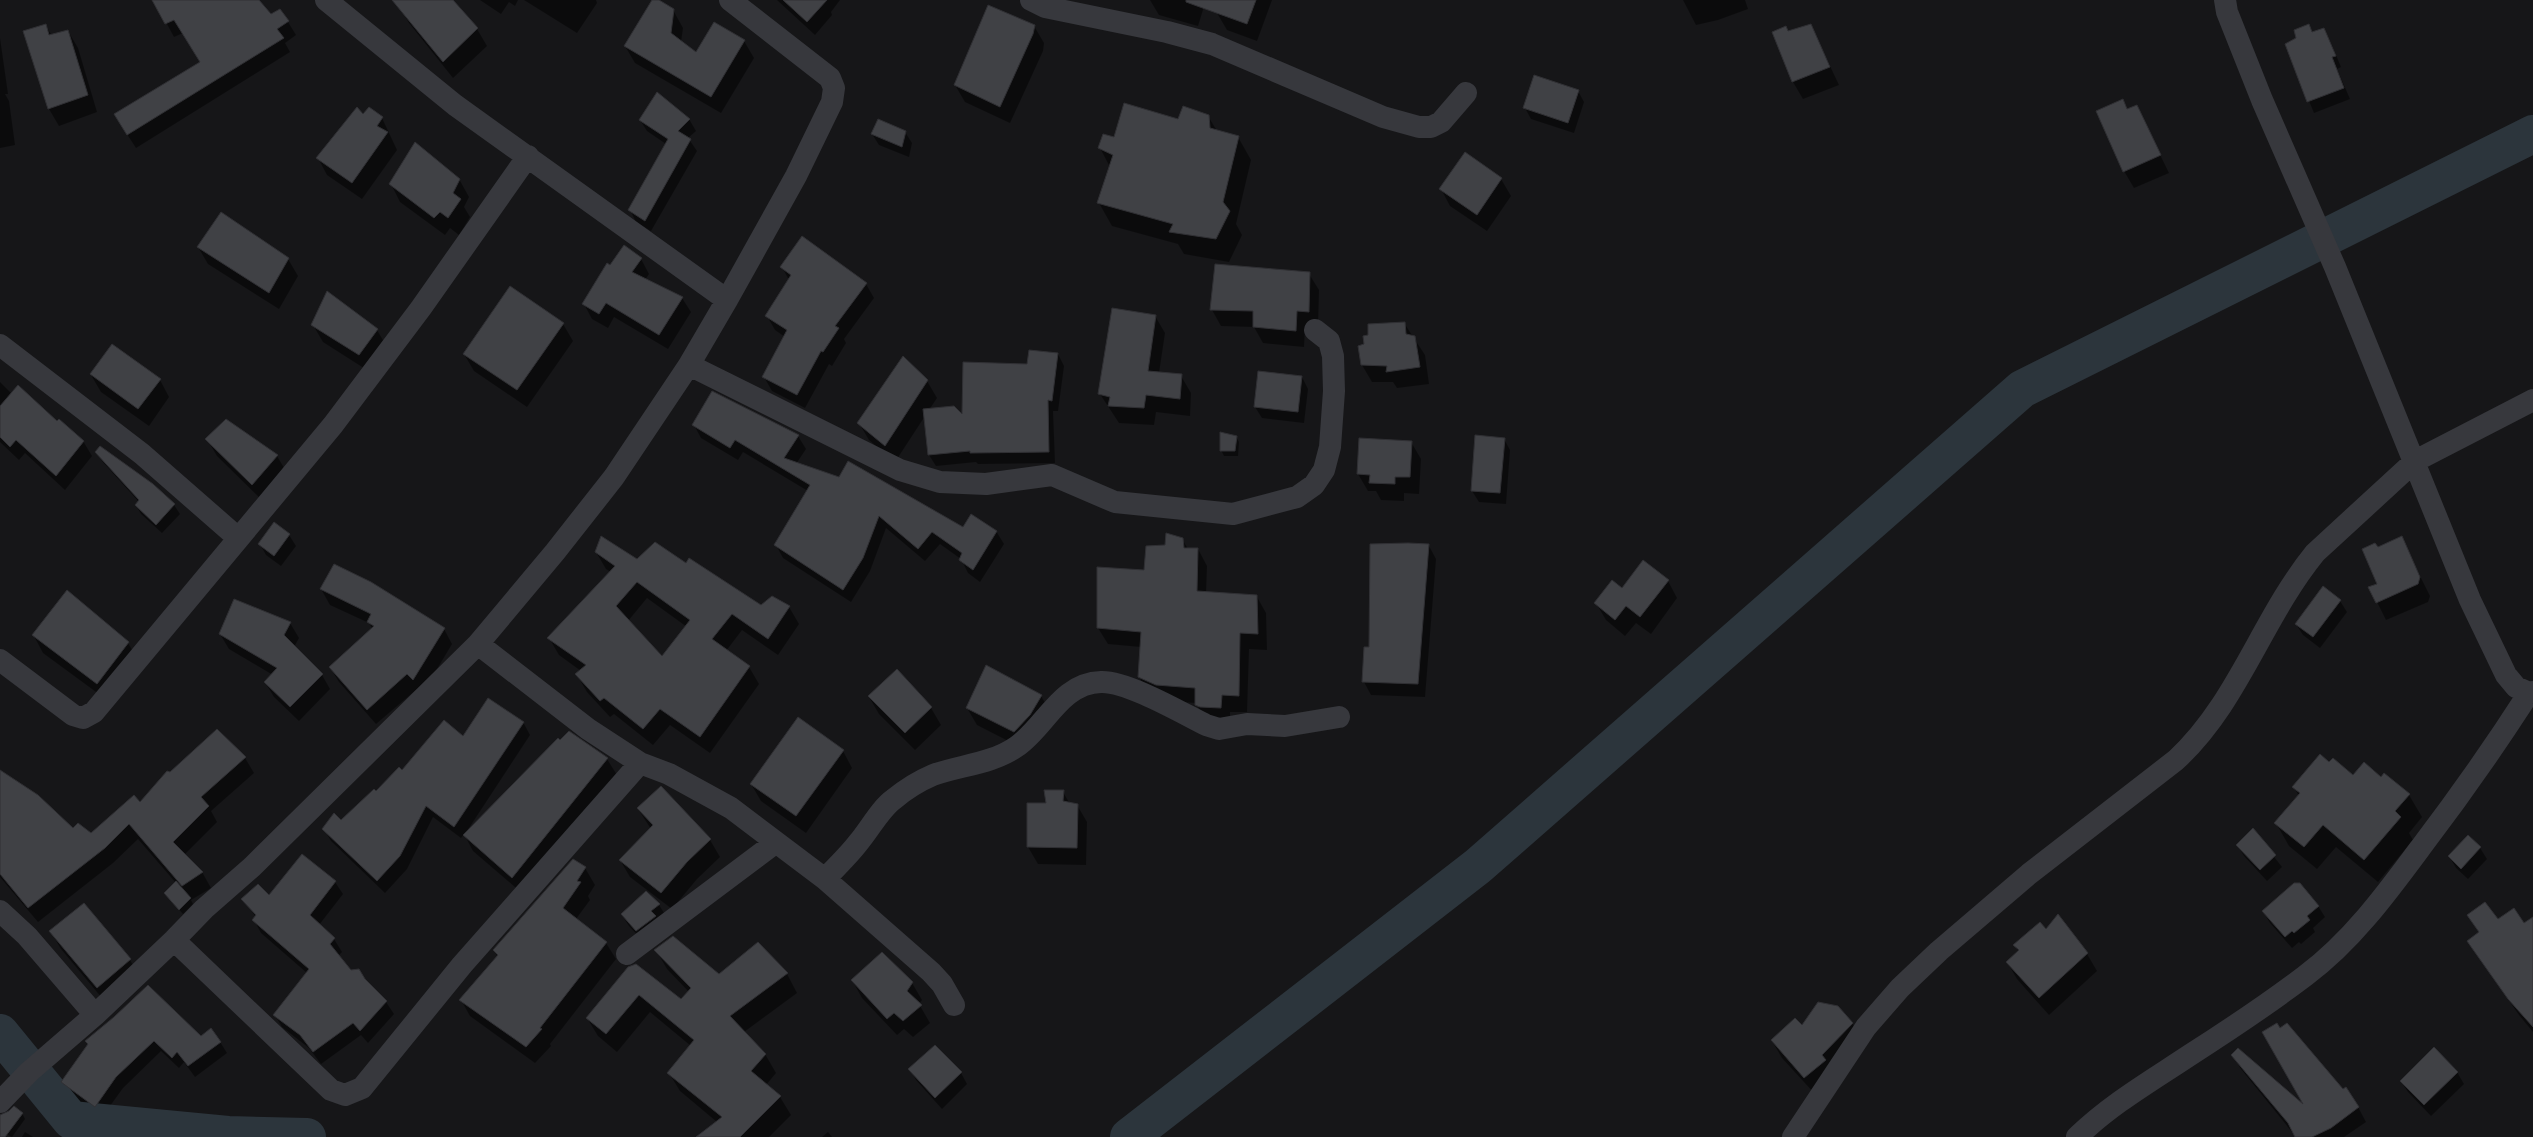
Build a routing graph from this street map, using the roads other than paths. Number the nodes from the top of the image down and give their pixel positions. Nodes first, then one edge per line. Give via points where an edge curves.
1 (326, 0) edge
2 (730, 0) edge
3 (1031, 0) edge
4 (2223, 4) edge
5 (1466, 94) dead end
6 (528, 156) junction
7 (727, 300) junction
8 (1315, 330) dead end
9 (0, 345) edge
10 (689, 365) junction
11 (2533, 400) edge
12 (2415, 461) junction
13 (238, 538) junction
14 (478, 644) junction
15 (0, 660) edge
16 (2531, 693) edge
17 (1339, 717) dead end
18 (640, 763) junction
19 (775, 843) junction
20 (825, 879) junction
21 (0, 911) edge
22 (174, 940) junction
23 (627, 954) dead end
24 (954, 1005) dead end
25 (95, 1015) junction
26 (0, 1102) edge
27 (1792, 1137) edge
28 (2077, 1137) edge

1 - 6 street via 455,105
2 - 7 street via 830,78 834,88 832,102 796,176
3 - 5 street via 1045,7 1212,44 1383,117 1419,127 1431,127 1441,122
4 - 12 street
6 - 7 street
6 - 13 street via 421,308 333,425
7 - 10 street
8 - 10 street via 1328,342 1333,356 1330,447 1324,470 1314,486 1297,497 1233,514 1115,502 1052,475 986,484 940,482 900,470
9 - 13 street via 142,454
10 - 14 street via 614,477
11 - 12 street
12 - 16 street via 2470,600 2506,675 2516,687
12 - 27 street via 2315,553 2303,568 2210,724 2193,745 2029,874 1900,988 1866,1027
13 - 15 street via 107,699 83,718 73,715
14 - 18 street via 588,728
14 - 22 street
16 - 28 street via 2399,877 2341,946 2299,981 2124,1098
17 - 20 street via 1285,726 1246,724 1219,729 1206,726 1128,688 1112,682 1099,682 1059,701 1017,746 1004,754 934,775 911,786 892,800 858,844
18 - 19 street via 669,774 723,804
18 - 22 street via 456,973 362,1088 345,1095 331,1090
19 - 20 street
19 - 23 street
20 - 24 street via 932,972
21 - 25 street via 27,936
22 - 25 street
25 - 26 street via 29,1072

